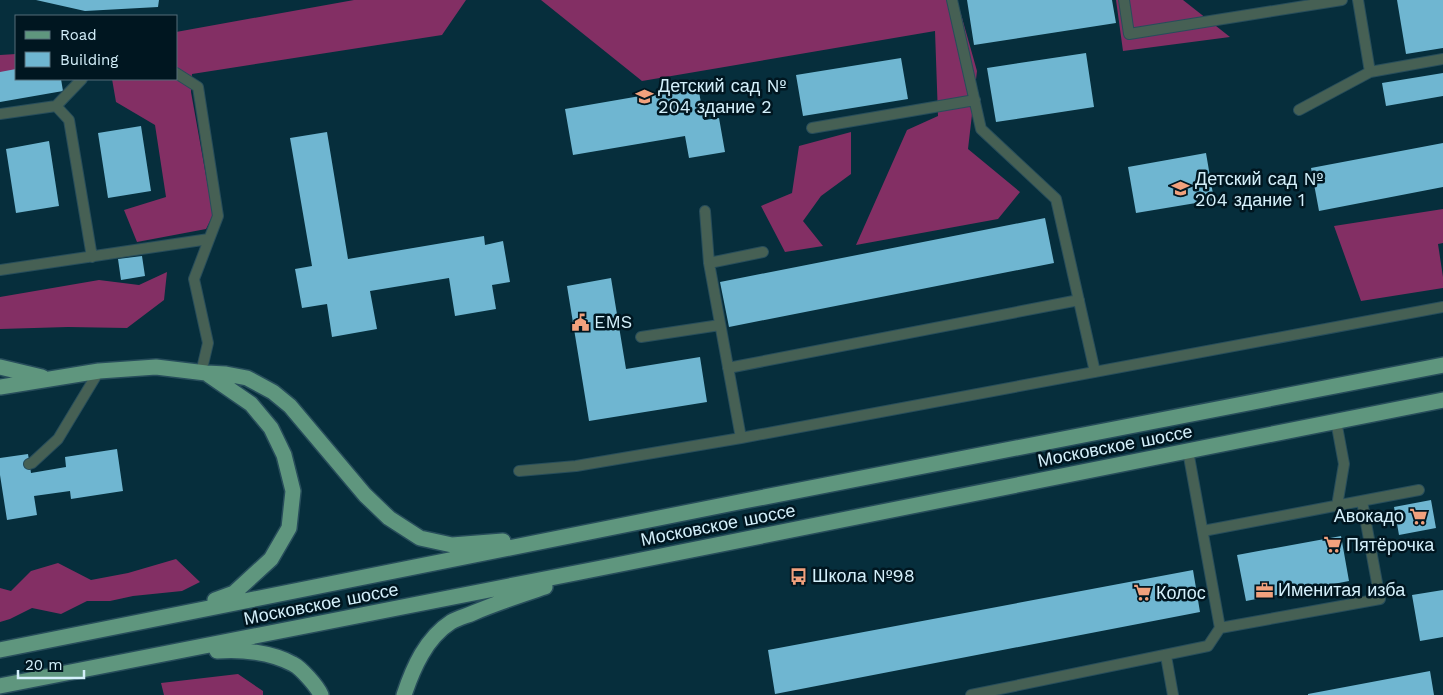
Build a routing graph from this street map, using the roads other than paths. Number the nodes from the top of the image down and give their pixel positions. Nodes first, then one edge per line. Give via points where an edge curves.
1 (952, 0) edge
2 (1124, 0) edge
3 (1342, 0) edge
4 (1358, 0) edge
5 (1443, 60) edge
6 (1370, 72) junction
7 (178, 74) edge
8 (81, 80) edge
9 (974, 100) junction
10 (56, 106) junction
11 (1300, 110) dead end
12 (0, 114) edge
13 (812, 128) dead end
14 (705, 211) dead end
15 (209, 239) junction
16 (763, 252) dead end
17 (92, 257) junction
18 (709, 263) junction
19 (0, 270) edge
20 (1079, 300) junction
21 (1443, 308) edge
22 (720, 325) junction
23 (641, 337) dead end
24 (1443, 365) edge
25 (0, 367) edge
26 (728, 368) junction
27 (99, 371) junction
28 (1095, 372) junction
29 (203, 373) junction
30 (48, 378) junction
31 (0, 387) edge
32 (1443, 400) edge
33 (1336, 421) junction
34 (741, 438) junction
35 (1188, 451) junction
36 (29, 464) dead end
37 (520, 471) dead end
38 (1419, 490) dead end
39 (1362, 501) junction
40 (1337, 506) junction
41 (592, 531) junction
42 (1203, 531) junction
43 (601, 568) junction
44 (159, 619) junction
45 (1220, 628) junction
46 (0, 650) edge
47 (160, 654) junction
48 (1166, 656) junction
49 (0, 686) edge
50 (321, 695) edge
51 (404, 695) edge
52 (971, 695) edge
53 (1173, 695) edge

1 - 9 lane
2 - 3 lane via 1129,34
4 - 6 lane
5 - 6 lane
6 - 11 lane
7 - 15 lane via 198,87 218,216
8 - 10 lane
9 - 13 lane
9 - 20 lane via 981,130 1056,199
10 - 12 lane
10 - 17 lane via 69,120
14 - 18 lane
15 - 17 lane
15 - 29 lane via 194,279 208,342
16 - 18 lane
17 - 19 lane
18 - 22 lane
20 - 26 lane
20 - 28 lane
21 - 28 lane
22 - 23 lane
22 - 26 lane
24 - 41 main road, Московское шоссе
25 - 30 main road
26 - 34 lane
27 - 29 main road via 156,367
27 - 30 main road
27 - 36 lane via 58,439
28 - 34 lane
29 - 41 main road via 248,378 273,392 290,406 388,518 420,538 452,544
29 - 44 main road via 251,404 271,428 284,455 293,491 289,528 271,559 234,593
30 - 31 main road
32 - 33 main road, Московское шоссе
33 - 35 main road, Московское шоссе
33 - 40 lane via 1344,464
34 - 37 lane via 576,466
35 - 42 lane
35 - 43 main road, Московское шоссе
38 - 39 lane
39 - 40 lane
39 - 45 lane via 1380,599
40 - 42 lane
41 - 44 main road, Московское шоссе
42 - 45 lane
43 - 47 main road, Московское шоссе
43 - 51 main road via 451,622 424,650
44 - 46 main road, Московское шоссе
45 - 48 lane via 1208,646
47 - 49 main road, Московское шоссе
47 - 50 main road via 233,650 268,655 294,664
48 - 52 lane
48 - 53 lane

